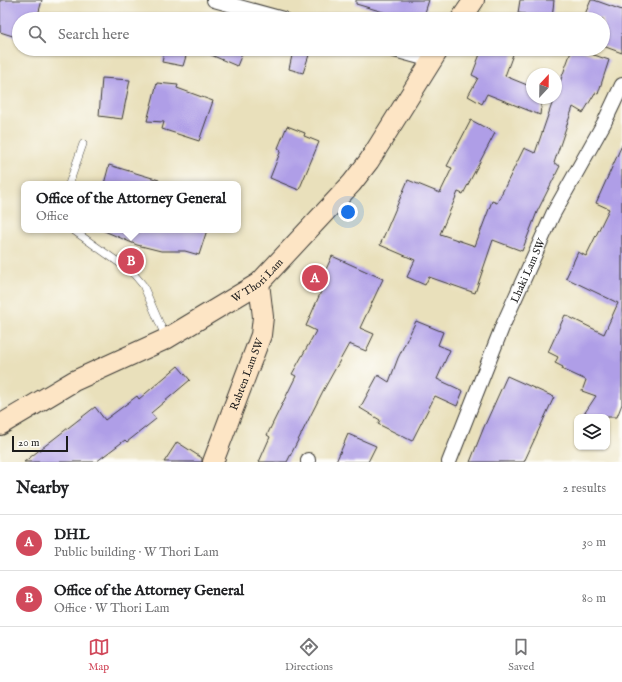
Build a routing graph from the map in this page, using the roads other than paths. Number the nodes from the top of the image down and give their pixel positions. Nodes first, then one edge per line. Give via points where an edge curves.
1 (214, 0) edge
2 (474, 0) edge
3 (250, 5) edge
4 (267, 12) edge
5 (466, 12) edge
6 (434, 56) edge
7 (622, 85) edge
8 (84, 144) dead end
9 (70, 181) edge
10 (77, 233) edge
11 (259, 283) junction
12 (166, 339) junction
13 (0, 425) edge
14 (213, 462) edge
15 (449, 462) edge

1 - 3 street
2 - 5 main road
3 - 4 street
6 - 11 main road, W Thori Lam via 369,161 352,183
7 - 15 street, Lhaki Lam SW via 553,214 503,325
8 - 9 lane
10 - 12 lane via 132,272 143,285
11 - 12 main road, W Thori Lam
11 - 14 main road, Rabten Lam SW via 263,317 261,335
12 - 13 main road, W Thori Lam via 74,381

